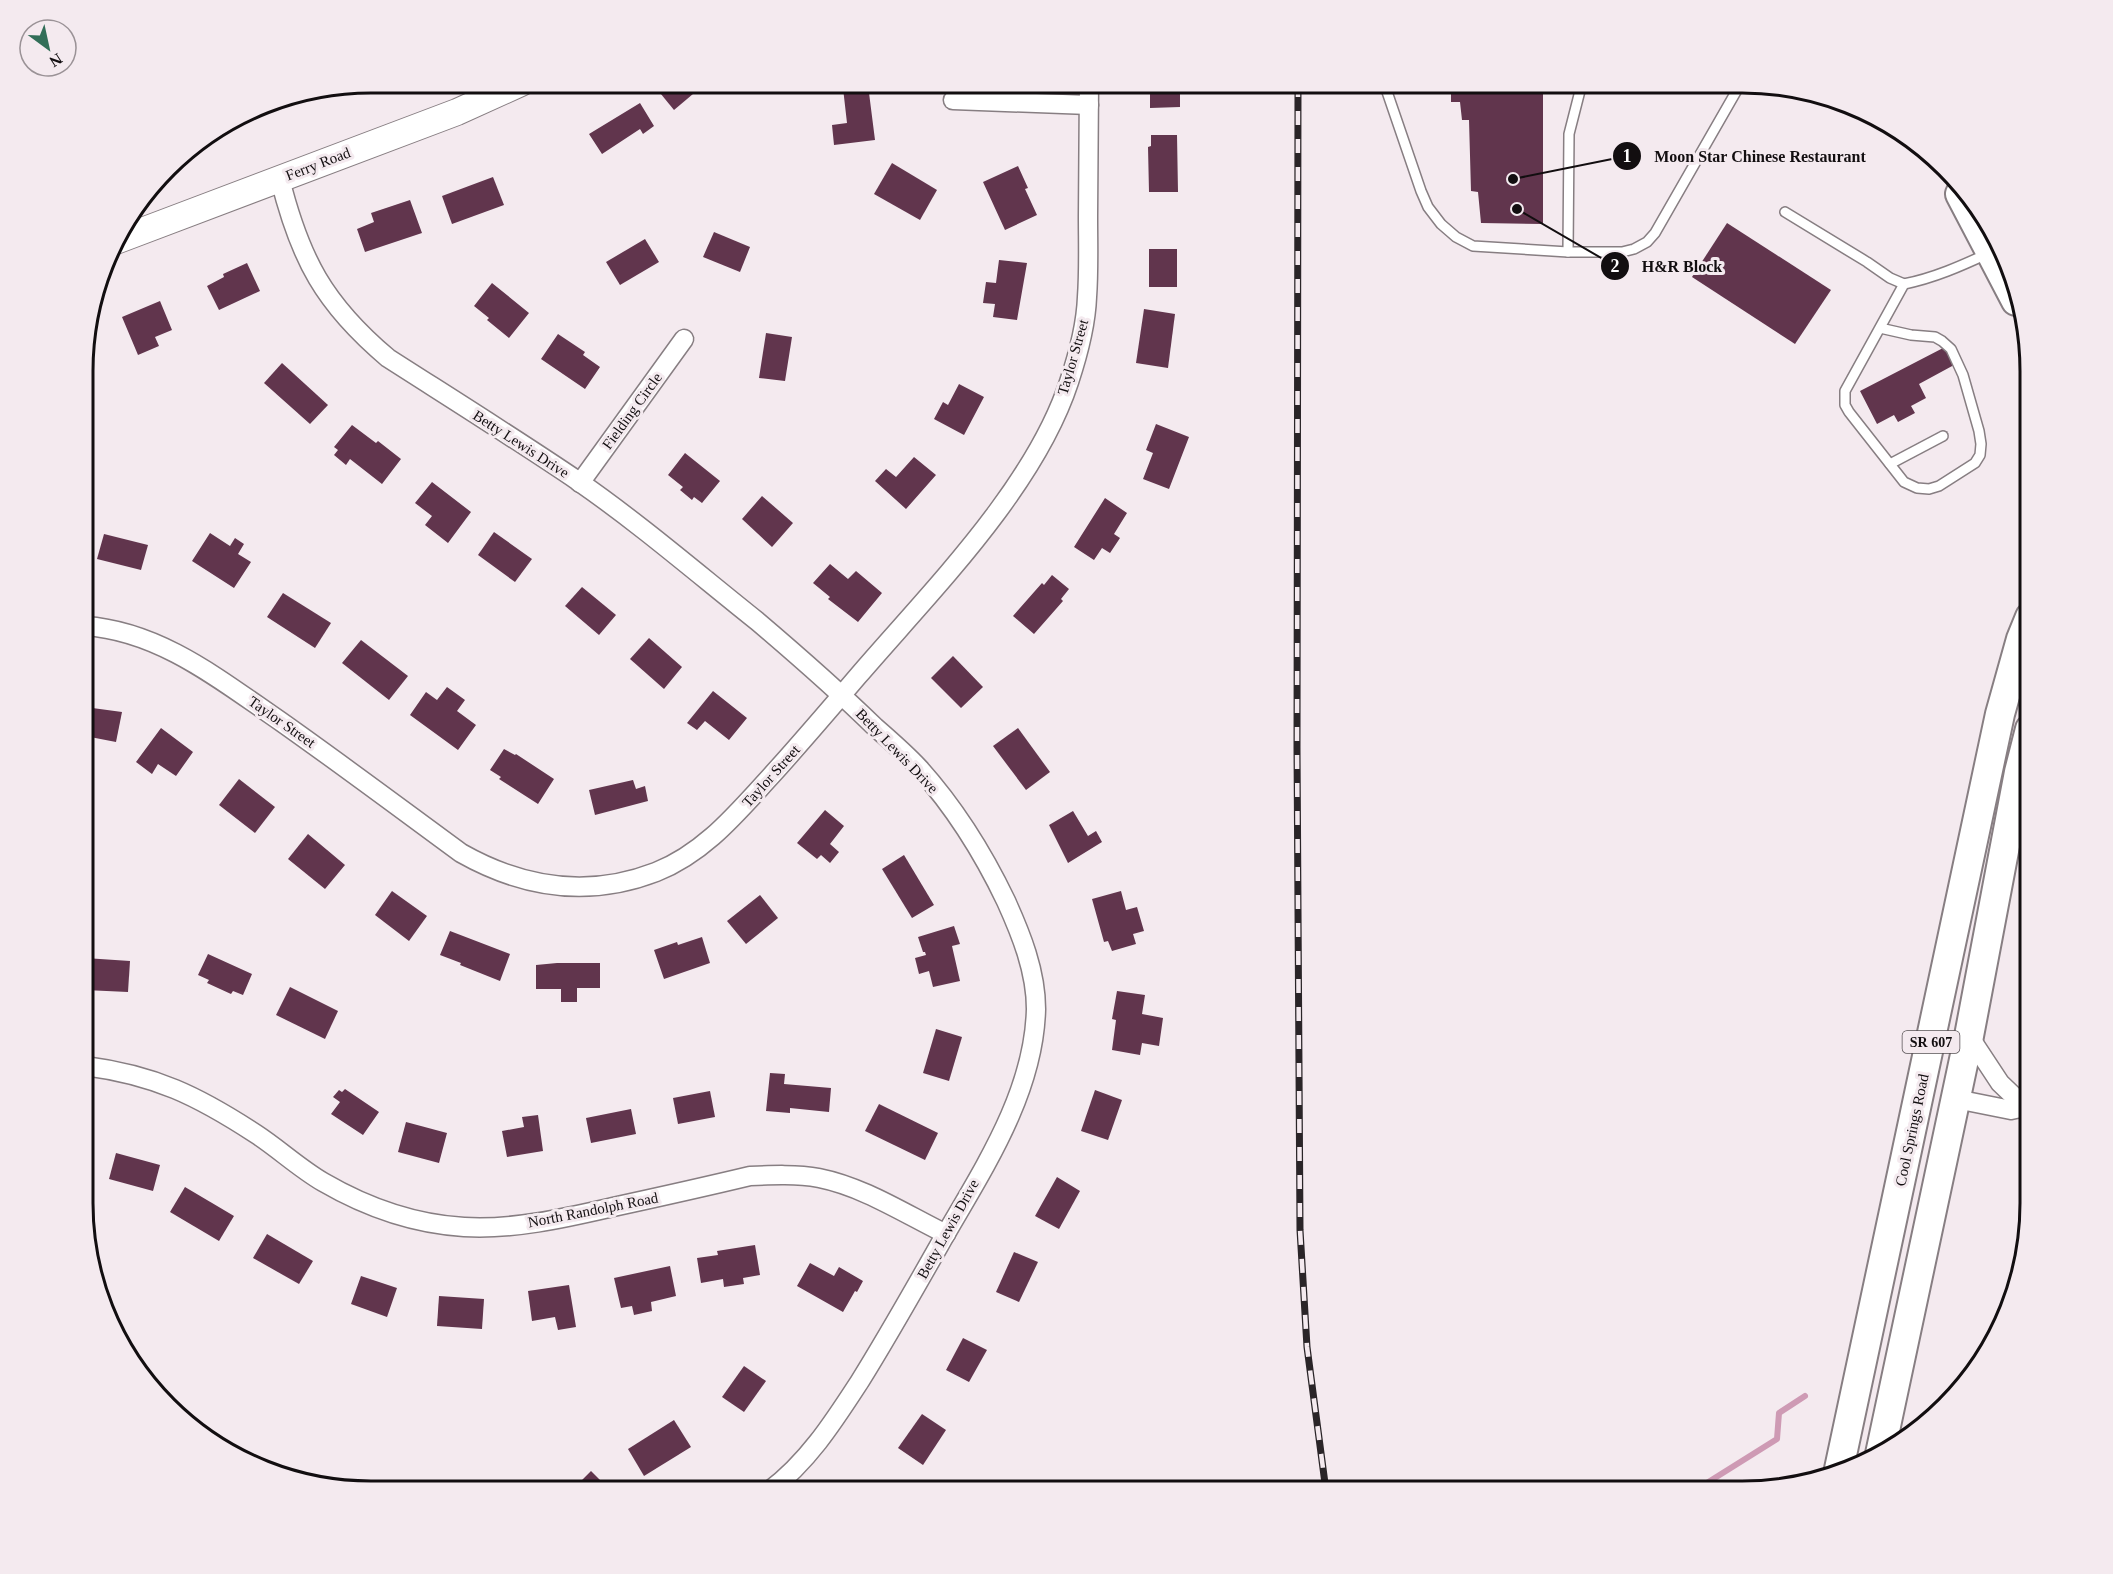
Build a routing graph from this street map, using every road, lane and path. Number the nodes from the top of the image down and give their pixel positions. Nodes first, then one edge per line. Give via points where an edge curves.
1 (496, 93) edge
2 (1089, 93) edge
3 (1387, 93) edge
4 (1579, 93) edge
5 (1735, 93) edge
6 (953, 100) dead end
7 (1089, 105) junction
8 (280, 179) junction
9 (1968, 209) edge
10 (1785, 212) dead end
11 (128, 236) edge
12 (1568, 252) junction
13 (1991, 252) junction
14 (2003, 276) edge
15 (1904, 284) junction
16 (1880, 328) junction
17 (684, 339) dead end
18 (1943, 436) dead end
19 (1890, 464) junction
20 (580, 483) junction
21 (93, 627) edge
22 (2020, 643) edge
23 (842, 695) junction
24 (2020, 768) edge
25 (1944, 980) junction
26 (1970, 1036) junction
27 (93, 1067) edge
28 (1956, 1099) junction
29 (2020, 1102) edge
30 (2020, 1109) edge
31 (946, 1234) junction
32 (1882, 1443) edge
33 (1840, 1463) edge
34 (780, 1481) edge

1 - 8 main road, Ferry Road
2 - 7 street, Taylor Street
3 - 12 lane via 1421,191 1441,224 1473,246
4 - 12 lane via 1569,134
5 - 12 lane via 1647,242 1622,252
6 - 7 street
7 - 23 street, Taylor Street via 1087,299 1068,384 1035,453 996,514
8 - 11 main road, Ferry Road
8 - 20 street, Betty Lewis Drive via 289,216 321,286 365,338 388,358
9 - 13 main road
10 - 15 lane
13 - 14 main road
13 - 15 lane via 1925,280
15 - 16 lane
16 - 19 lane via 1844,399 1854,420
16 - 19 lane via 1935,337 1951,349 1963,375 1981,444 1975,464 1929,489 1904,482
17 - 20 street, Fielding Circle
18 - 19 lane
20 - 23 street, Betty Lewis Drive via 685,562
21 - 23 street, Taylor Street via 158,644 196,663 461,853 511,877 557,886 627,881 656,872 704,844 727,824
22 - 25 main road, Cool Springs Road / SR 607 via 2000,714
23 - 31 street, Betty Lewis Drive via 918,768 972,838 1013,916 1033,981 1034,1041 1020,1090 1002,1134
24 - 26 main road, SR 607
25 - 28 main road via 1953,1018 1944,1084
25 - 33 main road, Cool Springs Road / SR 607
26 - 28 main road, SR 607
26 - 29 street via 2000,1083
27 - 31 street, North Randolph Road via 138,1075 173,1087 257,1135 321,1181 355,1199 428,1223 513,1226 750,1176 782,1174 849,1186
28 - 30 street
28 - 32 main road, SR 607
31 - 34 street, Betty Lewis Drive via 832,1425

